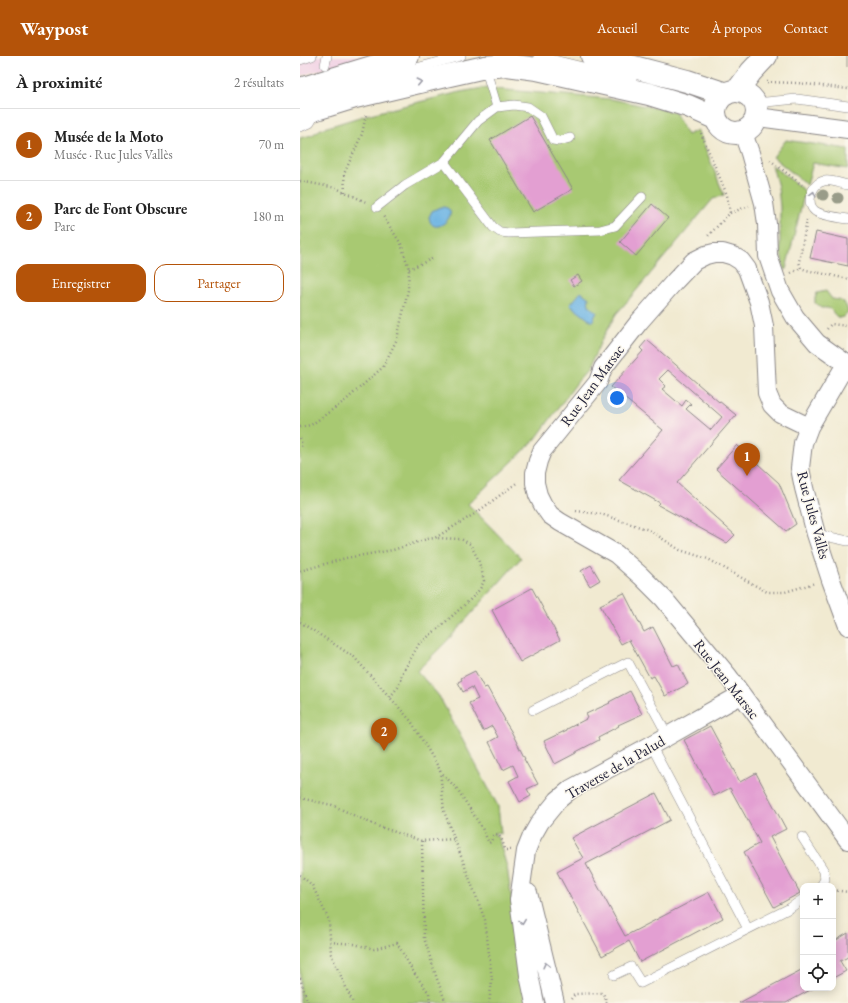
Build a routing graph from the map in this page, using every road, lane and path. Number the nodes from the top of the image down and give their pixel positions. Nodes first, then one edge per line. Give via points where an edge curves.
1 (312, 56) edge
2 (408, 56) edge
3 (461, 56) edge
4 (538, 56) edge
5 (592, 56) edge
6 (766, 56) edge
7 (300, 60) edge
8 (485, 67) junction
9 (759, 77) junction
10 (638, 81) dead end
11 (687, 81) junction
12 (300, 89) edge
13 (848, 89) edge
14 (732, 92) junction
15 (300, 102) edge
16 (683, 105) junction
17 (848, 106) edge
18 (497, 107) junction
19 (756, 110) junction
20 (372, 111) dead end
21 (307, 116) edge
22 (708, 124) junction
23 (300, 127) edge
24 (848, 129) edge
25 (743, 133) junction
26 (570, 138) dead end
27 (768, 159) dead end
28 (444, 162) junction
29 (300, 181) edge
30 (848, 185) edge
31 (345, 192) junction
32 (812, 192) junction
33 (642, 197) dead end
34 (810, 203) junction
35 (377, 207) junction
36 (744, 207) dead end
37 (730, 212) junction
38 (848, 219) edge
39 (704, 241) dead end
40 (434, 258) dead end
41 (801, 268) junction
42 (409, 269) junction
43 (793, 272) dead end
44 (848, 279) edge
45 (831, 324) dead end
46 (848, 326) edge
47 (847, 364) edge
48 (300, 427) edge
49 (809, 427) junction
50 (300, 438) edge
51 (300, 448) edge
52 (538, 461) junction
53 (575, 511) dead end
54 (816, 534) junction
55 (434, 538) junction
56 (848, 541) edge
57 (300, 571) edge
58 (815, 583) dead end
59 (300, 622) edge
60 (848, 626) edge
61 (741, 694) junction
62 (390, 697) junction
63 (533, 710) dead end
64 (668, 736) junction
65 (651, 745) junction
66 (440, 770) junction
67 (300, 798) edge
68 (802, 837) dead end
69 (454, 839) junction
70 (848, 840) edge
71 (422, 841) junction
72 (506, 850) dead end
73 (524, 869) junction
74 (300, 875) edge
75 (823, 883) edge
76 (836, 890) edge
77 (848, 892) edge
78 (800, 901) edge
79 (748, 929) junction
80 (330, 942) junction
81 (614, 975) dead end
82 (300, 978) edge
83 (575, 994) dead end
84 (308, 1003) edge
85 (353, 1003) edge
86 (430, 1003) edge
87 (446, 1003) edge
88 (489, 1003) edge
89 (535, 1003) edge
90 (555, 1003) edge
91 (607, 1003) edge

1 - 7 lane
2 - 12 street
3 - 15 lane
4 - 10 lane
5 - 11 street
6 - 9 street
8 - 16 street via 507,65 537,69 649,94
8 - 18 lane
21 -> 8 street via 355,97
9 - 13 path
9 - 14 street
11 - 14 street
11 - 16 lane via 659,86
14 - 19 street via 743,92 748,95
14 - 22 street via 720,98
16 - 22 street via 694,108
17 - 19 lane via 797,99 766,102
18 - 26 lane via 528,107 540,116 553,140
18 - 28 lane via 478,121
19 - 24 street
19 - 25 street via 752,126
20 - 31 path via 365,113 362,134 344,174
21 - 23 lane via 310,123
22 - 25 street via 718,124 729,132
22 - 37 path
25 - 47 street via 764,203 768,256 780,291 796,317 817,343
27 - 32 path
28 - 33 lane via 493,227 500,232 600,230 614,226
28 - 35 lane via 405,185
29 - 31 path
30 - 32 lane via 823,180
31 - 35 path
34 -> 32 lane
34 - 38 lane via 814,211
34 - 41 path via 799,262
35 - 42 path via 400,244
36 - 37 path
37 - 39 path
40 - 42 path
41 - 43 path
41 - 44 path
42 - 48 path via 408,290 397,339 383,367 346,400 311,425
45 - 46 path
47 - 49 street, Rue Jules Vallès
49 - 52 street, Rue Jean Marsac via 780,413 772,405 767,393 764,326 759,302 747,269 741,261 732,256 714,253 694,261 640,322 603,368 598,382 542,451
49 - 54 street, Rue Jules Vallès via 803,443 800,468
50 - 51 path
52 - 55 path via 522,479 482,509
52 - 61 street, Rue Jean Marsac via 535,483 543,505 550,515 616,554 641,576 664,599
53 - 58 path via 601,514 650,530 680,550 708,559 767,592 785,592
54 - 56 lane
54 - 60 street, Rue Jules Vallès
55 - 57 path
55 - 62 path via 461,539 470,544 484,581 471,599 419,644 403,672 398,687
59 - 62 path via 354,657
61 - 64 street, Traverse de la Palud
61 - 70 street, Rue Jean Marsac
62 - 66 path via 411,721
63 - 64 lane via 628,662
64 - 65 street, Traverse de la Palud
65 - 73 street, Traverse de la Palud via 571,789 558,800 532,836 526,851
65 - 79 lane
66 - 69 path via 444,811
66 - 72 path via 458,790 482,828 488,843 495,834 498,834
67 - 71 path via 332,805 377,826
68 - 75 lane via 824,871
69 - 71 path
69 - 88 path via 485,920 492,980
71 - 87 path via 424,938
73 -> 89 street, Traverse de la Palud via 519,900
90 -> 73 street, Traverse de la Palud
74 - 80 path via 312,886 329,920
76 - 77 path
78 - 79 lane
79 - 81 lane via 642,983 631,967
80 - 85 path via 331,954
80 - 86 path via 374,949 397,943 429,993
82 - 84 path
83 - 91 path via 603,993

